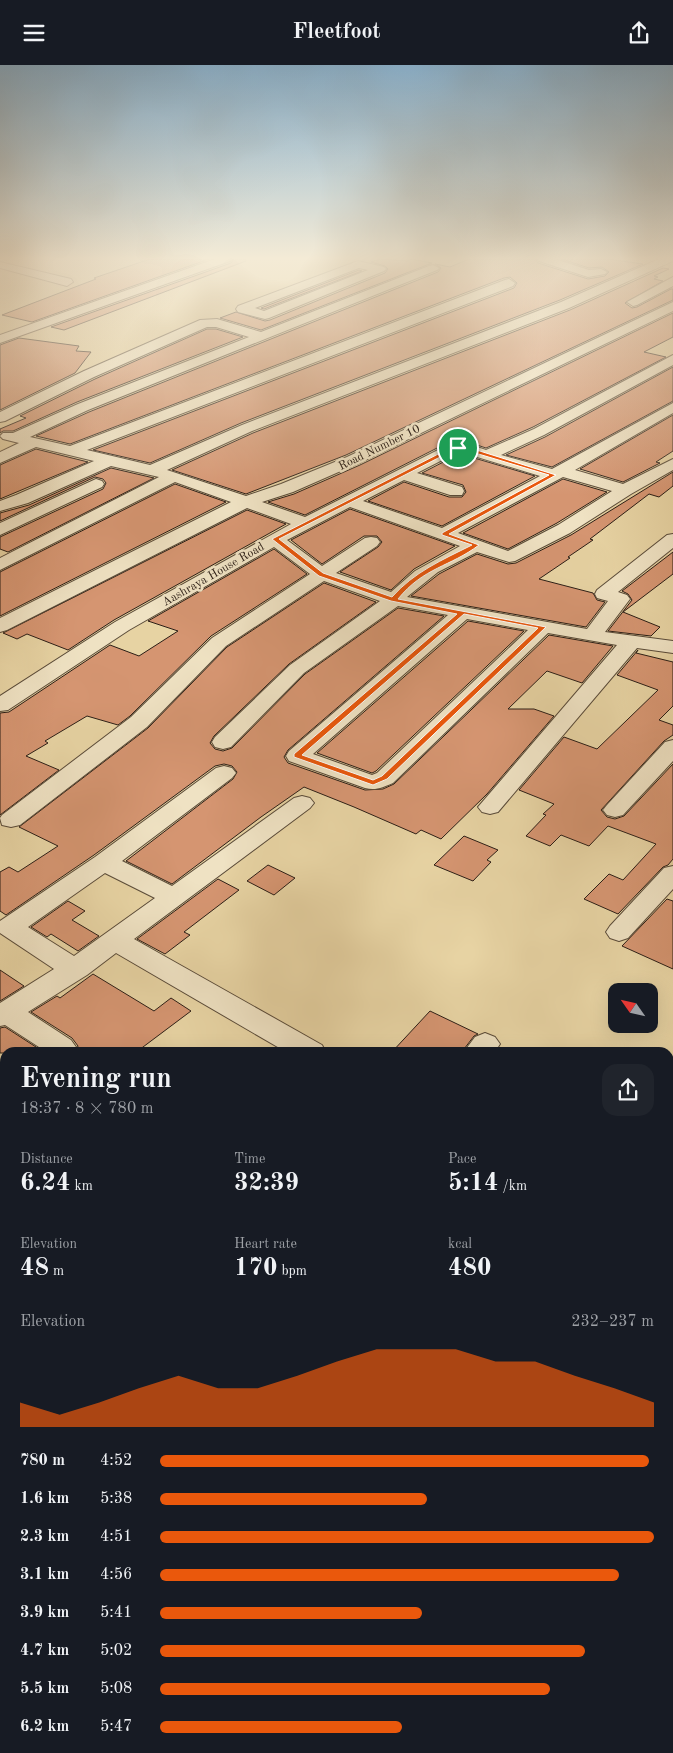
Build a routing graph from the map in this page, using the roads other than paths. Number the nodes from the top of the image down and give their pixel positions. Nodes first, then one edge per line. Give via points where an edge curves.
1 (171, 338) edge
2 (257, 338) edge
3 (364, 338) edge
4 (480, 338) edge
5 (607, 338) edge
6 (304, 348) dead end
7 (673, 359) edge
8 (88, 365) dead end
9 (221, 380) dead end
10 (673, 407) edge
11 (0, 414) edge
12 (7, 436) edge
13 (33, 443) junction
14 (69, 452) junction
15 (486, 456) junction
16 (0, 458) edge
17 (108, 461) junction
18 (673, 463) edge
19 (150, 471) junction
20 (403, 473) junction
21 (557, 473) junction
22 (174, 476) junction
23 (99, 483) dead end
24 (625, 490) junction
25 (456, 491) dead end
26 (348, 501) junction
27 (245, 502) junction
28 (7, 504) edge
29 (41, 510) junction
30 (305, 523) junction
31 (0, 530) edge
32 (444, 534) junction
33 (275, 539) junction
34 (673, 539) edge
35 (371, 542) dead end
36 (476, 545) junction
37 (0, 565) edge
38 (321, 575) junction
39 (394, 600) junction
40 (462, 613) junction
41 (0, 627) edge
42 (543, 627) junction
43 (592, 636) junction
44 (632, 641) junction
45 (673, 647) edge
46 (3, 700) edge
47 (223, 742) dead end
48 (673, 747) edge
49 (224, 773) dead end
50 (302, 803) dead end
51 (490, 807) dead end
52 (615, 810) dead end
53 (11, 820) dead end
54 (104, 862) junction
55 (673, 874) edge
56 (173, 897) junction
57 (619, 932) dead end
58 (115, 940) junction
59 (74, 969) junction
60 (4, 1014) edge
61 (61, 1047) edge
62 (302, 1047) edge

1 - 11 street
2 - 12 street
3 - 14 street
4 - 19 street via 247,428
5 - 27 street, Road Number 10 via 353,460
6 - 9 street
7 - 15 street via 539,432
8 - 11 street
10 - 21 street
12 - 13 street
13 - 14 street
13 - 16 street
14 - 17 street
15 - 20 street via 458,448
15 - 21 street
17 - 19 street
17 - 28 street
18 - 24 street
19 - 22 street
20 - 25 street
20 - 26 street
21 - 24 street
21 - 32 street
22 - 27 street
22 - 37 street
23 - 29 street
24 - 36 street via 564,529 509,557
26 - 30 street
26 - 32 street
27 - 30 street
27 - 41 street, Road Number 10
28 - 29 street
29 - 31 street
30 - 33 street
32 - 36 street
33 - 38 street, Aashraya House Road
33 - 46 street, Aashraya House Road via 122,626
34 - 43 street via 604,594 620,599
35 - 38 street
36 - 39 street via 420,574
38 - 39 street, Aashraya House Road
38 - 53 street via 219,642 139,722
39 - 40 street, Aashraya House Road
39 - 47 street via 297,669
40 - 42 street, Aashraya House Road
40 - 42 street via 297,756 373,783 385,778
42 - 43 street, Aashraya House Road
43 - 44 street, Aashraya House Road
44 - 45 street, Aashraya House Road
44 - 51 street
48 - 52 street
49 - 54 street
50 - 56 street
54 - 56 street
54 - 59 street via 9,927
55 - 57 street
56 - 58 street
58 - 59 street
58 - 62 street
59 - 60 street
60 - 61 street

